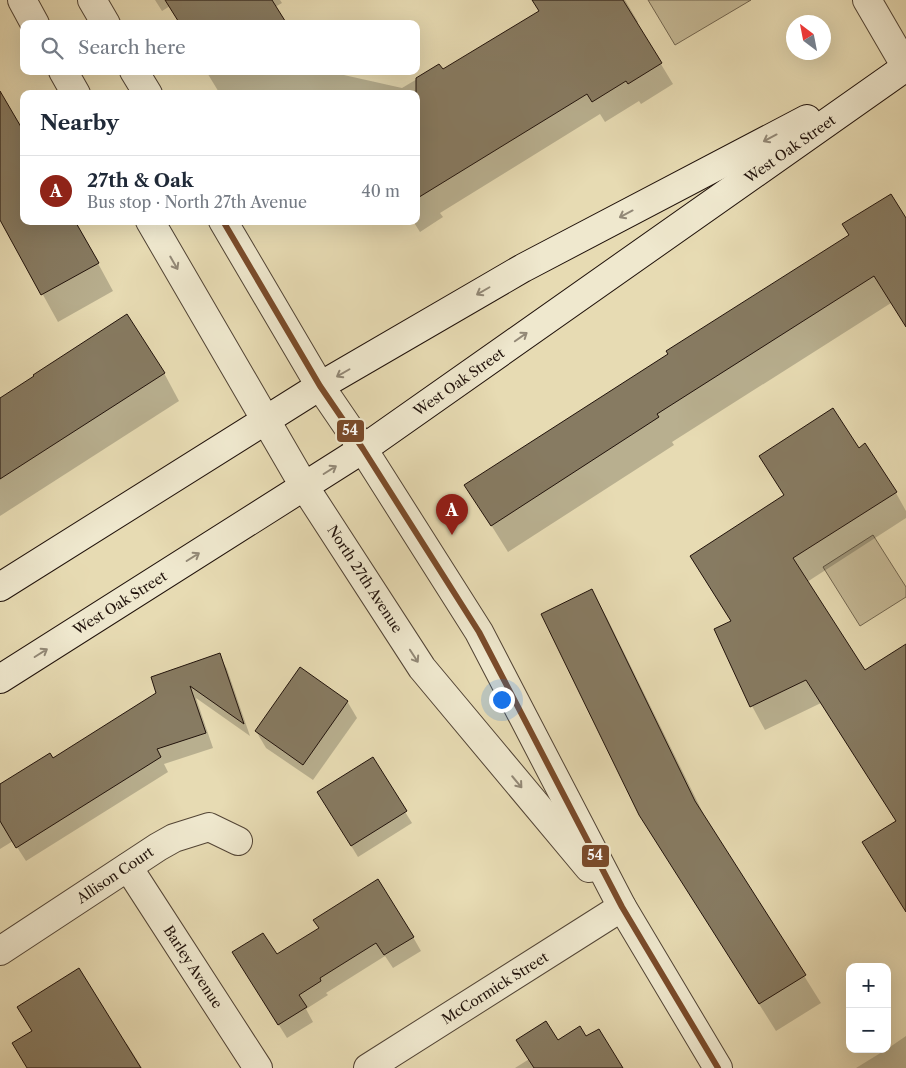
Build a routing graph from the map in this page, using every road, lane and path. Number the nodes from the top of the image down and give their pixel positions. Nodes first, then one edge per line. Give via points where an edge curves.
1 (22, 0) edge
2 (92, 0) edge
3 (867, 0) edge
4 (34, 20) edge
5 (104, 20) edge
6 (906, 67) edge
7 (65, 75) edge
8 (136, 75) edge
9 (74, 90) edge
10 (146, 90) edge
11 (152, 225) edge
12 (225, 225) edge
13 (320, 386) junction
14 (265, 420) junction
15 (364, 448) junction
16 (304, 486) junction
17 (0, 587) edge
18 (0, 679) edge
19 (238, 841) dead end
20 (128, 867) junction
21 (622, 908) junction
22 (0, 951) edge
23 (258, 1068) edge
24 (368, 1068) edge
25 (718, 1068) edge

1 - 4 street
2 - 5 street
3 - 6 street
7 - 9 street
8 - 10 street
11 -> 14 street, North 27th Avenue
12 - 13 street, North 27th Avenue
13 - 14 street, West Oak Street
13 - 15 street, North 27th Avenue
15 -> 13 street, West Oak Street via 906,67 523,268
14 - 16 street, North 27th Avenue
14 - 17 street, West Oak Street
16 -> 15 street, West Oak Street
15 - 21 street, North 27th Avenue via 479,632
18 -> 16 street, West Oak Street
16 -> 21 street, North 27th Avenue via 422,668
19 - 20 street, Allison Court via 209,827 174,838
20 - 22 street, Allison Court
20 - 23 street, Barley Avenue
21 - 24 street, McCormick Street
21 - 25 street, North 27th Avenue

